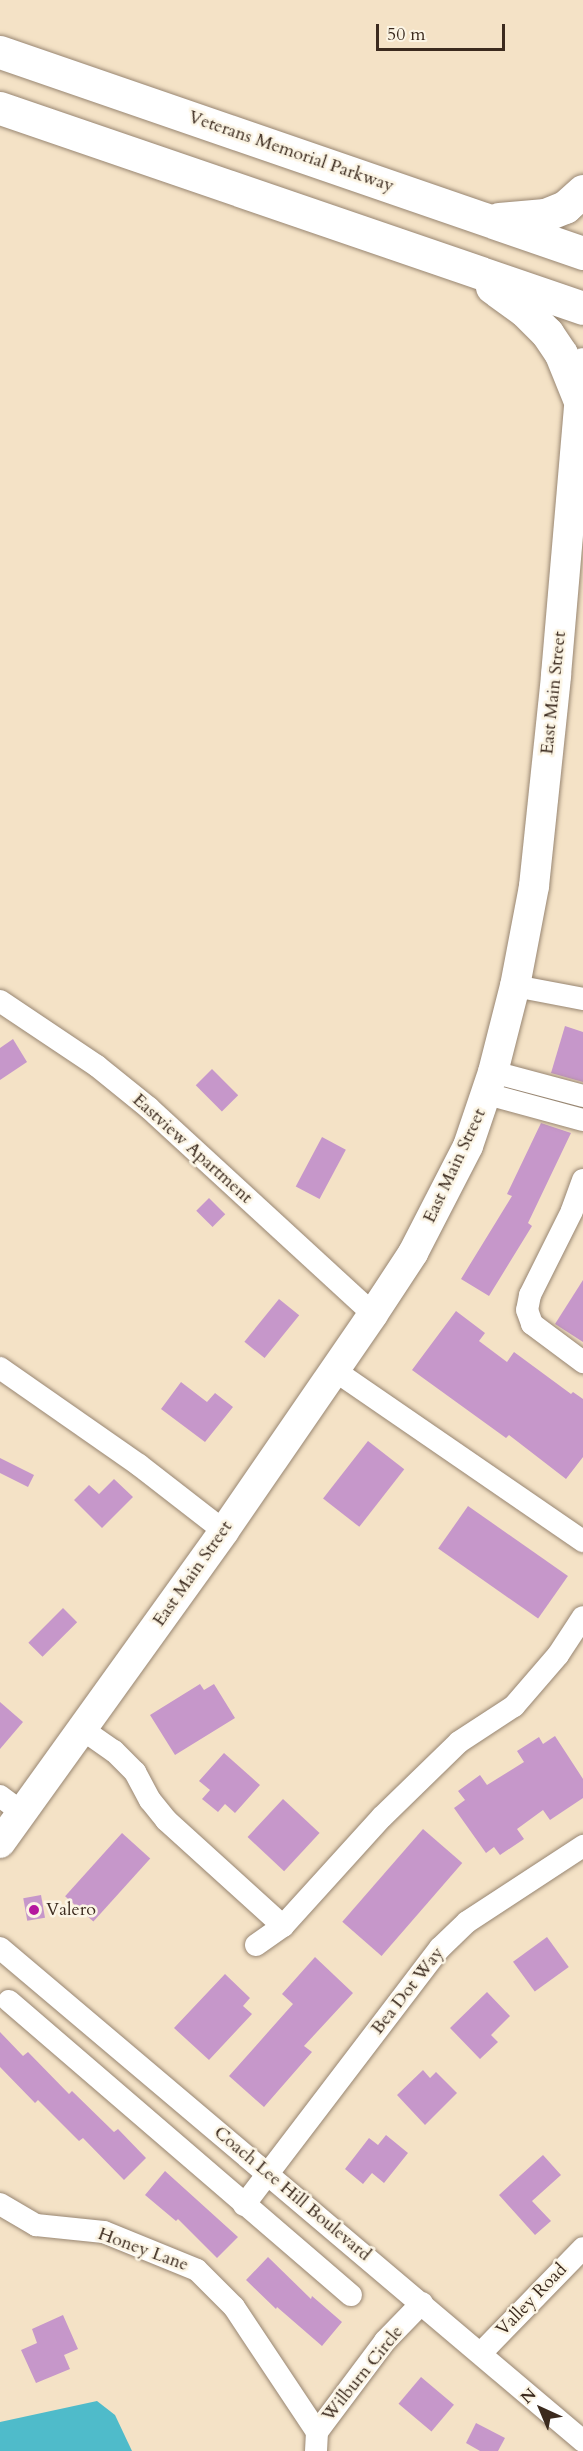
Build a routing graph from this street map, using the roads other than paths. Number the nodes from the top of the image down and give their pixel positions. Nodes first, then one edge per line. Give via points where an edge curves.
1 (0, 52) edge
2 (0, 108) edge
3 (583, 191) edge
4 (487, 220) junction
5 (583, 253) edge
6 (463, 267) junction
7 (583, 308) edge
8 (583, 363) edge
9 (580, 412) edge
10 (515, 986) junction
11 (583, 999) edge
12 (0, 1001) edge
13 (490, 1083) junction
14 (583, 1096) edge
15 (583, 1120) edge
16 (583, 1180) edge
17 (373, 1314) junction
18 (583, 1362) edge
19 (0, 1368) edge
20 (334, 1370) junction
21 (224, 1531) junction
22 (583, 1541) edge
23 (583, 1617) edge
24 (82, 1729) junction
25 (11, 1804) edge
26 (0, 1843) edge
27 (583, 1846) edge
28 (283, 1926) junction
29 (256, 1945) dead end
30 (0, 1948) edge
31 (9, 2001) dead end
32 (269, 2175) junction
33 (0, 2204) edge
34 (244, 2205) junction
35 (583, 2248) edge
36 (351, 2295) dead end
37 (422, 2303) junction
38 (481, 2354) junction
39 (583, 2441) edge
40 (316, 2442) edge

1 - 4 highway, Veterans Memorial Parkway
2 - 6 highway
3 - 4 highway via 565,207 545,215
4 - 5 highway, Veterans Memorial Parkway
6 - 7 highway
6 - 9 highway via 524,310 547,333 561,354
8 - 9 main road, East Main Street
9 - 10 main road, East Main Street via 534,886
10 - 11 street
10 - 13 main road, East Main Street
12 - 17 street, Eastview Apartment via 97,1066 149,1108
13 - 14 street
13 - 15 street
13 - 17 main road, East Main Street via 468,1146 438,1208
16 - 18 street via 530,1295 527,1310 532,1324
17 - 20 main road, East Main Street
19 - 21 street via 139,1465
20 - 21 main road, East Main Street
20 - 22 street
21 - 24 main road, East Main Street
23 - 28 street via 558,1655 514,1706 459,1742 382,1817
24 - 25 main road, East Main Street
24 - 28 street via 114,1751 135,1772 166,1820
25 - 26 main road, East Main Street
27 - 32 street, Bea Dot Way via 467,1922 440,1948
28 - 29 street
30 - 32 street, Coach Lee Hill Boulevard
31 - 34 street
32 - 34 street, Bea Dot Way
32 - 37 street, Coach Lee Hill Boulevard
33 - 40 street, Honey Lane via 36,2225 104,2232 197,2270 234,2307
34 - 36 street
35 - 38 street, Valley Road
37 - 38 street, Coach Lee Hill Boulevard
37 - 40 street, Wilburn Circle via 374,2355
38 - 39 street, Coach Lee Hill Boulevard

